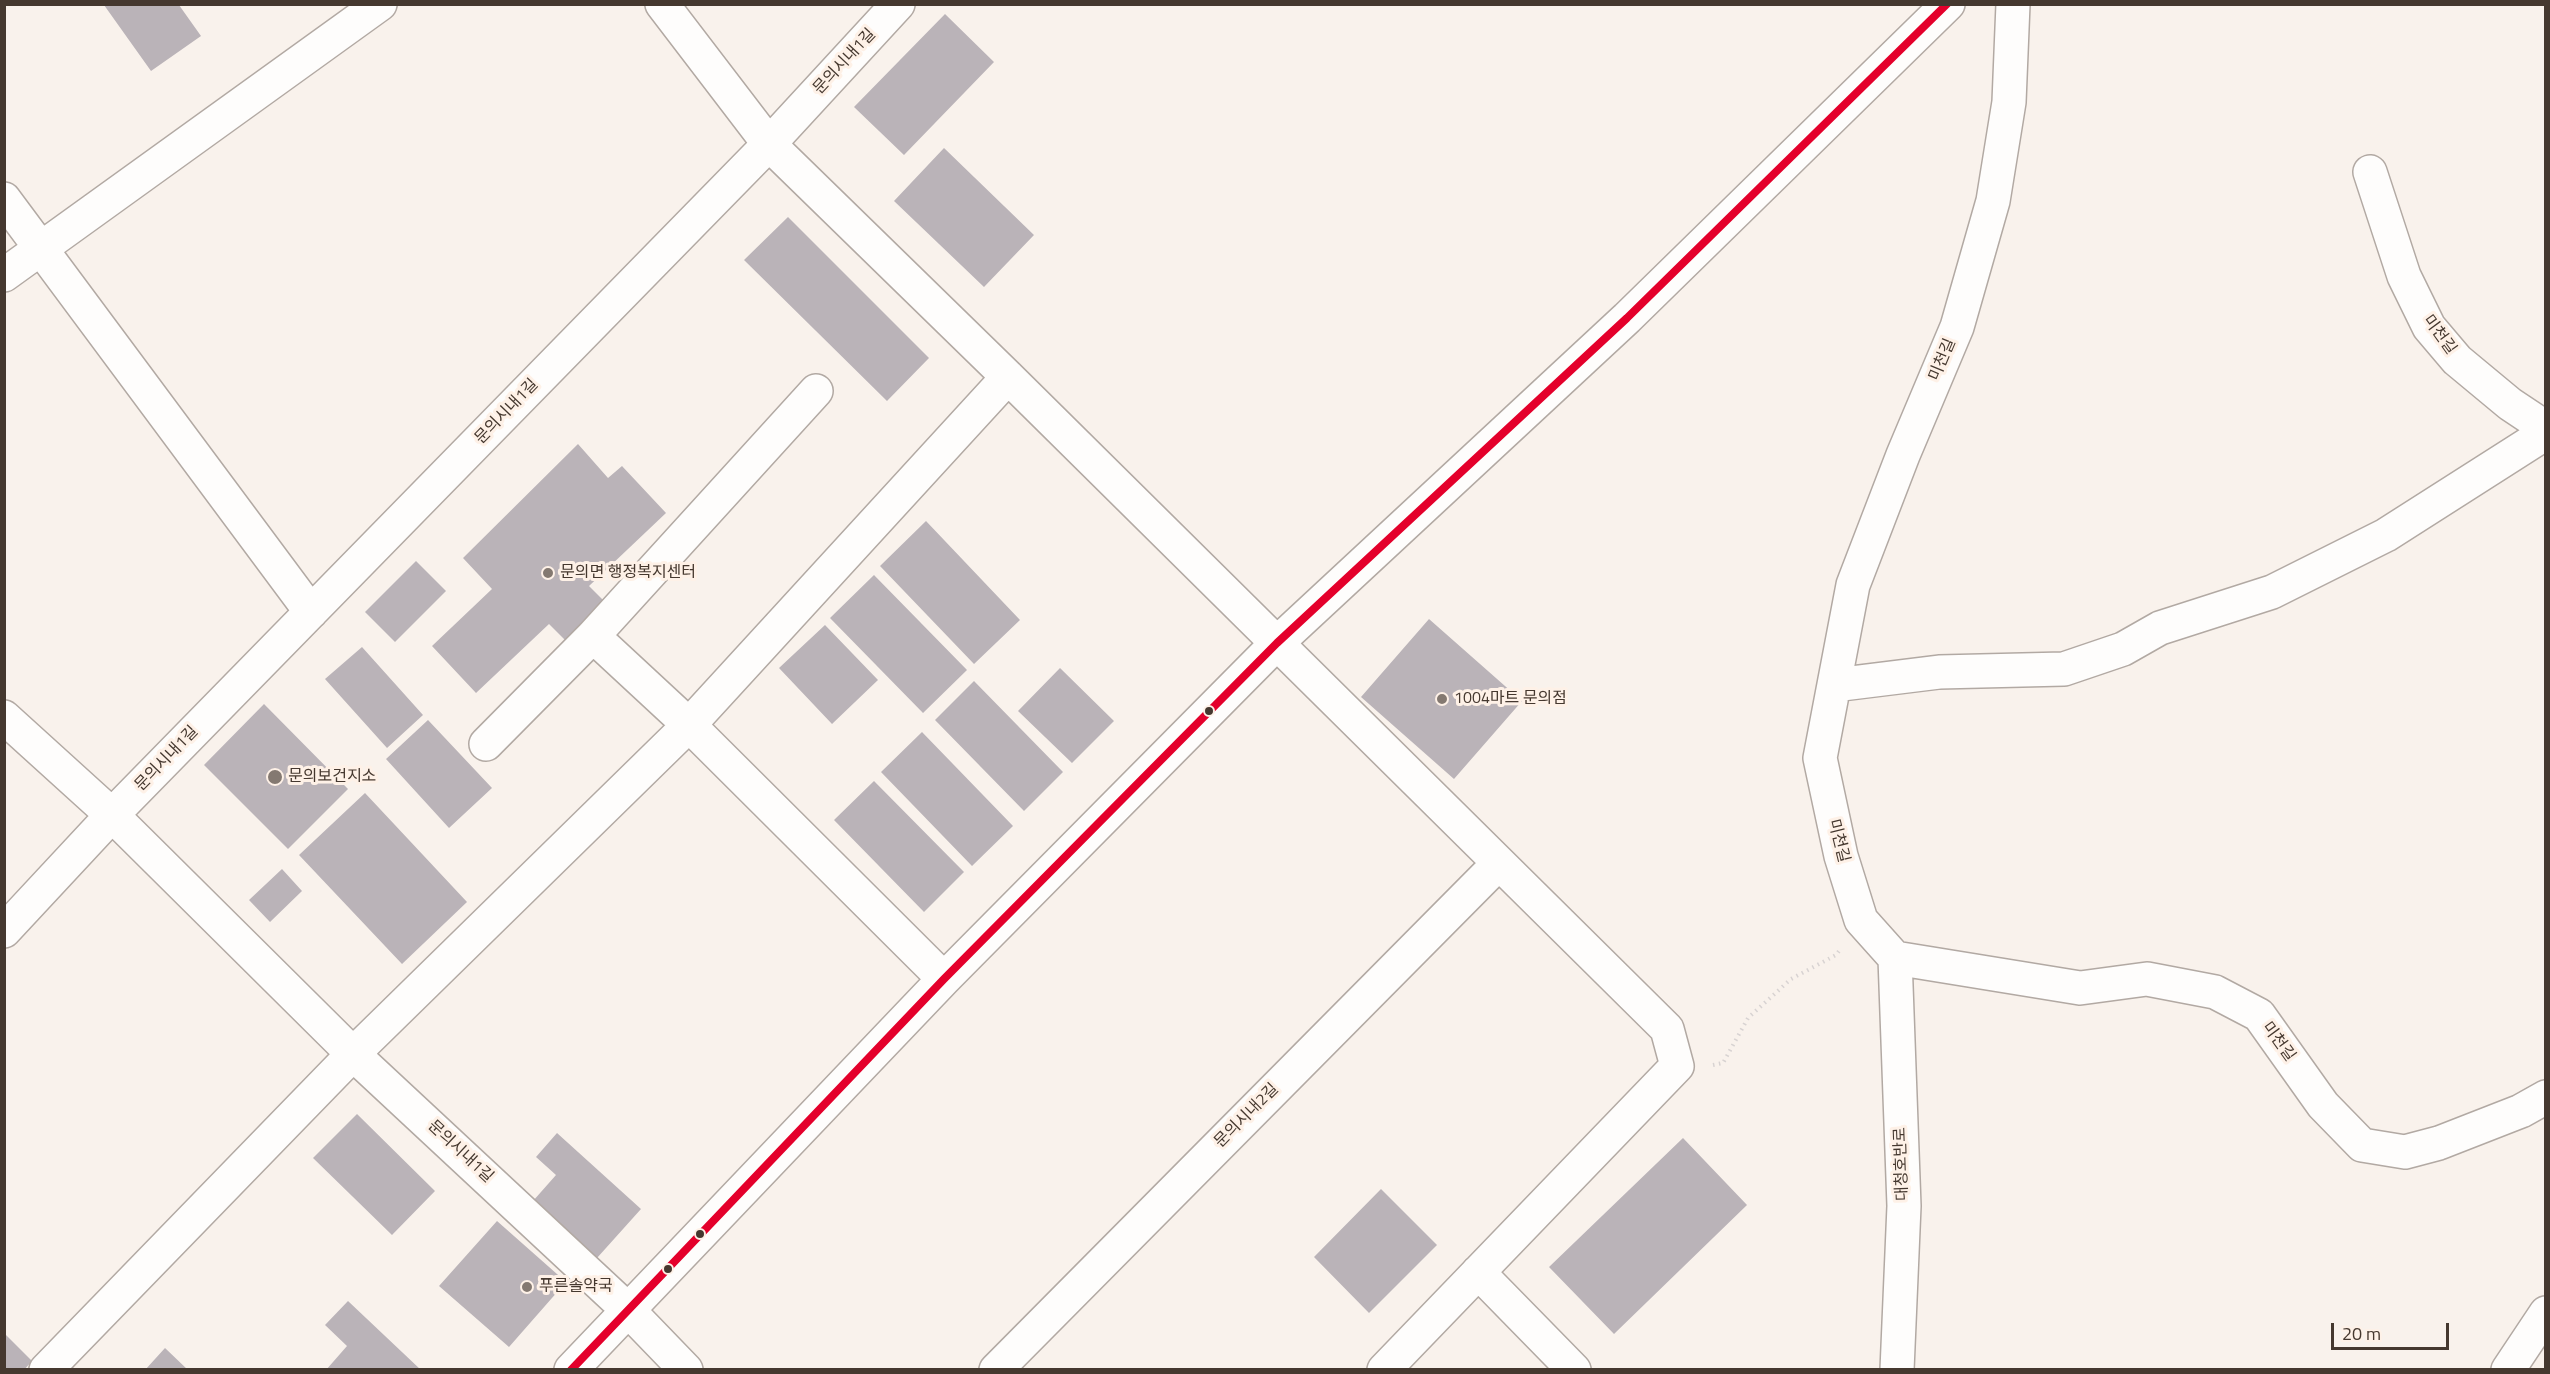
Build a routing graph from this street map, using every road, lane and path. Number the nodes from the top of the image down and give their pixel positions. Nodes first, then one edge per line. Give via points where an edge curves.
1 (380, 4) edge
2 (662, 4) edge
3 (898, 4) edge
4 (1948, 4) edge
5 (2013, 4) edge
6 (769, 144) junction
7 (2370, 172) dead end
8 (4, 199) edge
9 (42, 249) junction
10 (5, 283) edge
11 (1008, 376) junction
12 (816, 391) dead end
13 (2546, 428) edge
14 (2546, 433) edge
15 (311, 612) junction
16 (593, 636) junction
17 (1277, 643) junction
18 (1834, 685) junction
19 (4, 717) edge
20 (689, 725) junction
21 (486, 744) dead end
22 (112, 815) junction
23 (1499, 863) junction
24 (4, 931) edge
25 (1836, 955) dead end
26 (1895, 957) junction
27 (944, 978) junction
28 (354, 1054) junction
29 (1723, 1063) dead end
30 (2546, 1097) edge
31 (1478, 1272) junction
32 (629, 1311) junction
33 (2546, 1313) edge
34 (46, 1370) edge
35 (571, 1370) edge
36 (686, 1370) edge
37 (996, 1370) edge
38 (1383, 1370) edge
39 (1574, 1370) edge
40 (1897, 1370) edge
41 (2508, 1370) edge

1 - 9 street
2 - 6 street
3 - 6 street, 문의시내1길
4 - 17 street via 1627,318
5 - 18 street, 미천길 via 2009,102 1993,201 1957,327 1853,585
6 - 11 street
6 - 15 street, 문의시내1길
7 - 13 street, 미천길 via 2404,276 2429,327 2457,360
8 - 9 street
9 - 10 street
9 - 15 street
11 - 17 street
11 - 20 street
12 - 16 street
14 - 18 street via 2386,535 2271,592 2160,628 2123,649 2064,669 1939,672
15 - 22 street, 문의시내1길
16 - 20 street
16 - 21 street
17 - 23 street
17 - 27 street
18 - 26 street, 미천길 via 1820,758 1841,856 1862,920
19 - 22 street, 문의시내1길
20 - 27 street
20 - 28 street
22 - 24 street, 문의시내1길
22 - 28 street, 문의시내1길
23 - 31 street via 1667,1029 1677,1066
23 - 37 street, 문의시내2길
25 - 29 path via 1791,979 1748,1018
26 - 30 street, 미천길 via 2080,988 2147,979 2215,992 2259,1015 2323,1105 2362,1145 2405,1152 2511,1115
26 - 40 street, 대청호반로 via 1904,1206
27 - 32 street
28 - 32 street, 문의시내1길
28 - 34 street
31 - 38 street
31 - 39 street
32 - 35 street
32 - 36 street
33 - 41 street

